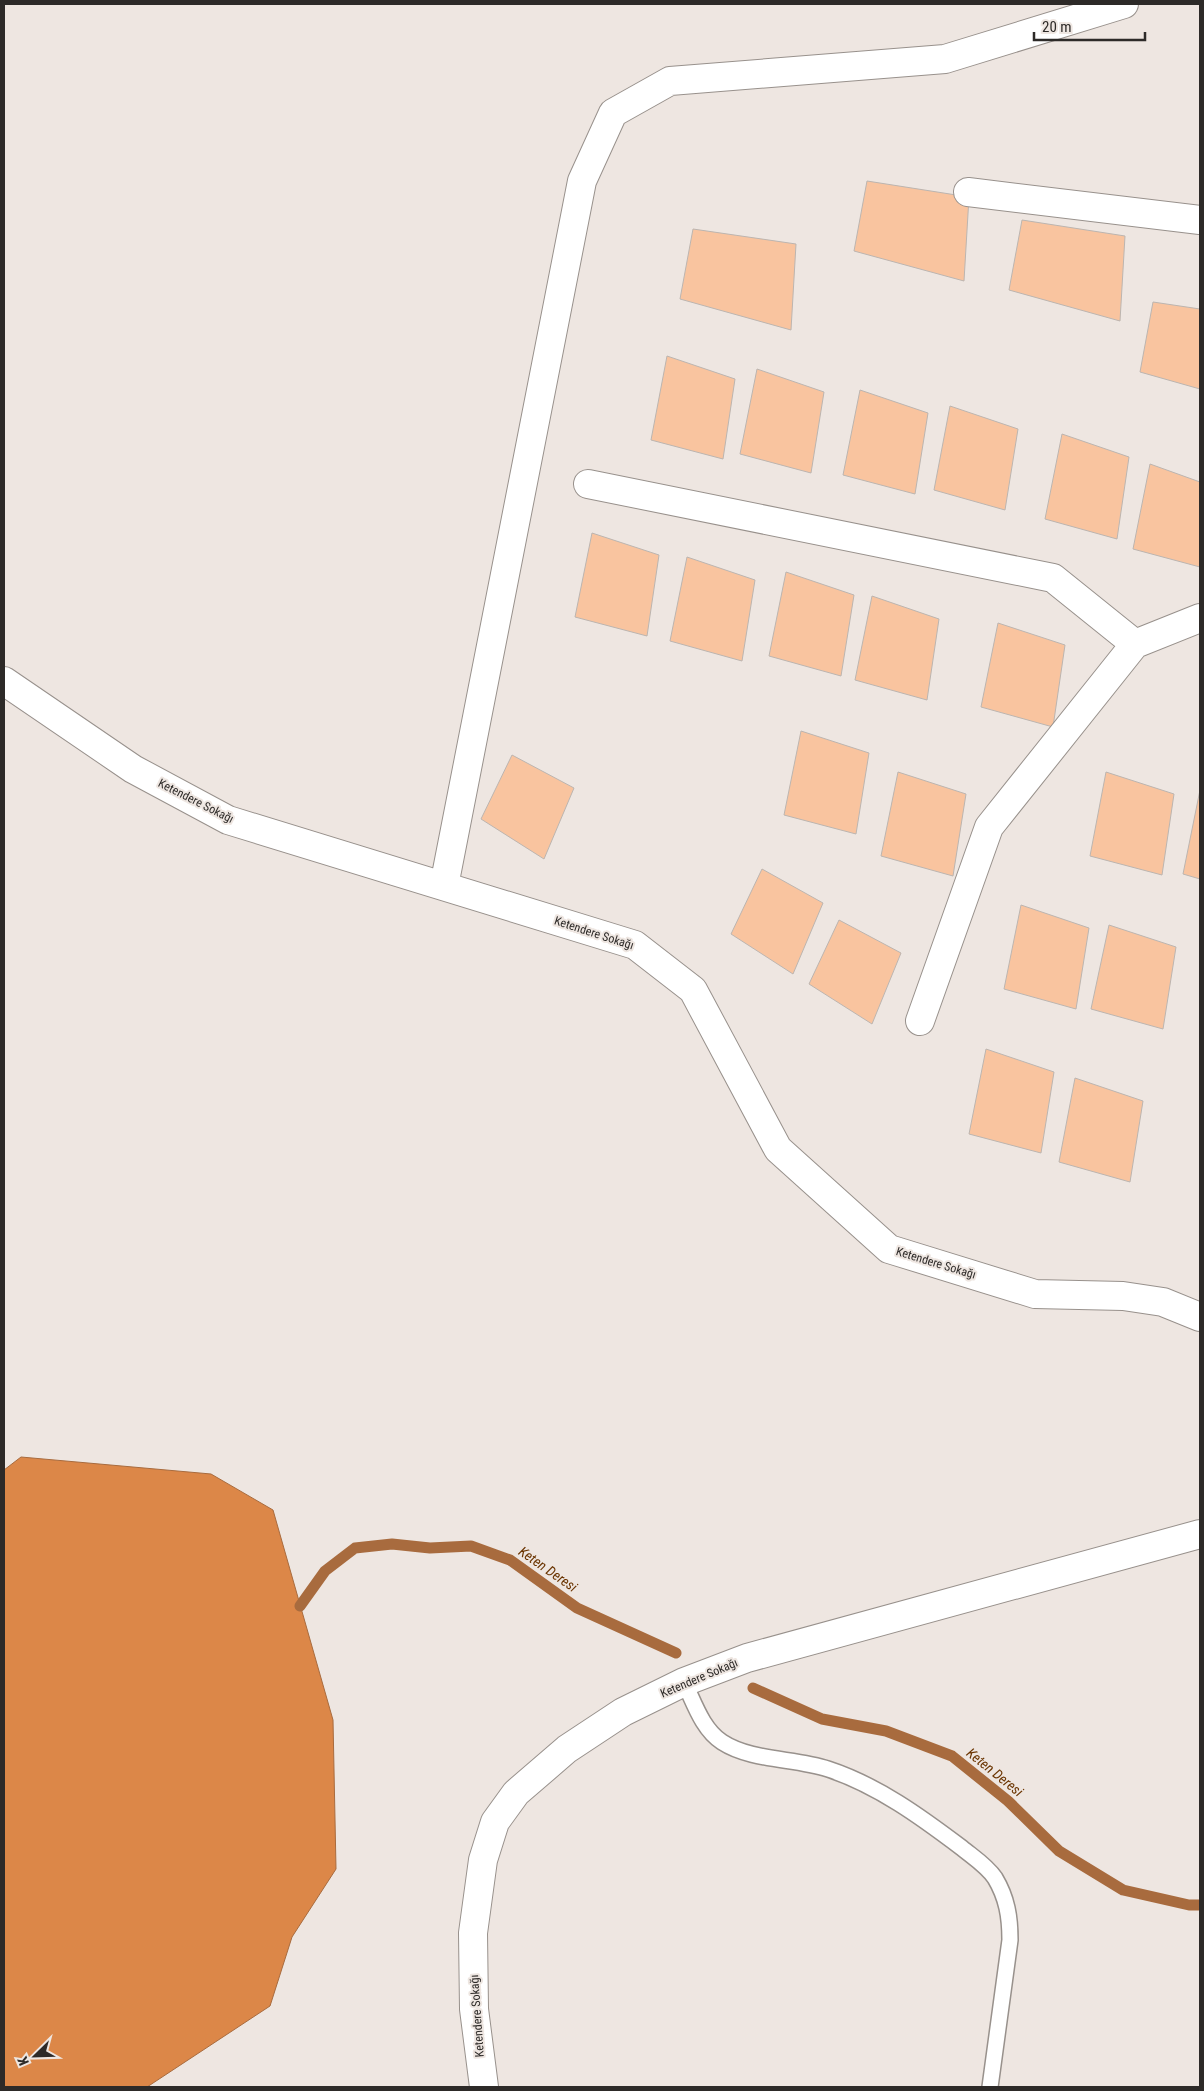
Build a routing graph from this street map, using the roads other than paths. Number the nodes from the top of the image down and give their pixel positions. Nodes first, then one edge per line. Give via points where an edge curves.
1 (1124, 4) edge
2 (968, 192) dead end
3 (1200, 220) edge
4 (588, 484) dead end
5 (1200, 618) edge
6 (1135, 644) junction
7 (4, 681) edge
8 (444, 886) junction
9 (920, 1021) dead end
10 (1200, 1317) edge
11 (1200, 1534) edge
12 (684, 1682) junction
13 (484, 2087) edge
14 (990, 2087) edge

1 - 8 street via 945,59 670,81 613,113 582,181
2 - 3 street
4 - 6 street via 1053,578
5 - 6 street
6 - 9 street via 989,827
7 - 8 street, Ketendere Sokağı via 133,769 228,820
8 - 10 street, Ketendere Sokağı via 635,945 693,990 778,1149 889,1249 1035,1294 1123,1296 1163,1302
11 - 12 street, Ketendere Sokağı via 747,1658
12 - 13 street, Ketendere Sokağı via 623,1712 567,1749 516,1793 495,1822 483,1860 473,1933 474,2009
12 - 14 lane via 704,1723 721,1742 741,1751 828,1769 871,1788 929,1822 994,1876 1004,1894 1010,1916 1010,1940

